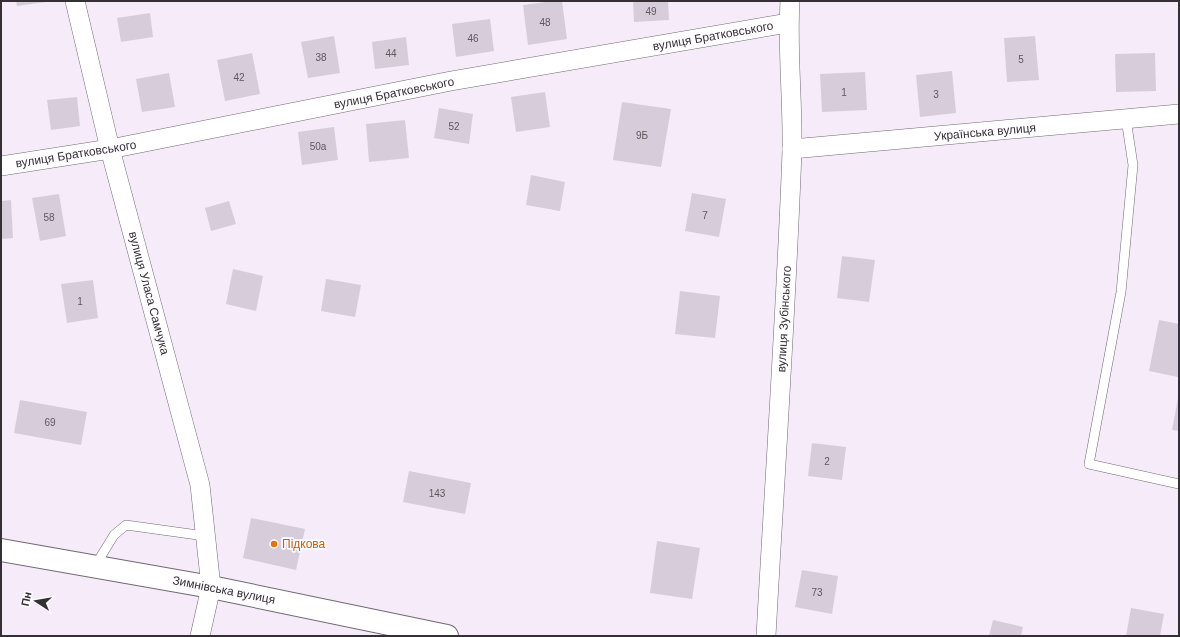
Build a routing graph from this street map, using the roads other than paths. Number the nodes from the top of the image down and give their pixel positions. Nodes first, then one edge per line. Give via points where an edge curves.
1 (75, 1) edge
2 (790, 1) edge
3 (788, 23) junction
4 (1179, 114) edge
5 (1126, 119) junction
6 (110, 149) junction
7 (792, 149) junction
8 (1, 166) edge
9 (1179, 484) edge
10 (205, 536) junction
11 (1, 550) edge
12 (95, 566) junction
13 (211, 587) junction
14 (200, 636) edge
15 (447, 636) edge
16 (766, 636) edge

1 - 6 street, вулиця Уласа Самчука
2 - 3 street, вулиця Зубінського
3 - 6 street, вулиця Братковського via 451,81
3 - 7 street, вулиця Зубінського
4 - 5 street, Українська вулиця
5 - 7 street, Українська вулиця
5 - 9 lane via 1133,165 1121,292 1089,464
6 - 8 street, вулиця Братковського
6 - 10 street, вулиця Уласа Самчука via 200,485
7 - 16 street, вулиця Зубінського
10 - 12 lane via 126,525 114,535
10 - 13 street, вулиця Уласа Самчука
11 - 12 main road, Зимнівська вулиця
12 - 13 main road, Зимнівська вулиця
13 - 14 street, вулиця Уласа Самчука
13 - 15 main road, Зимнівська вулиця

